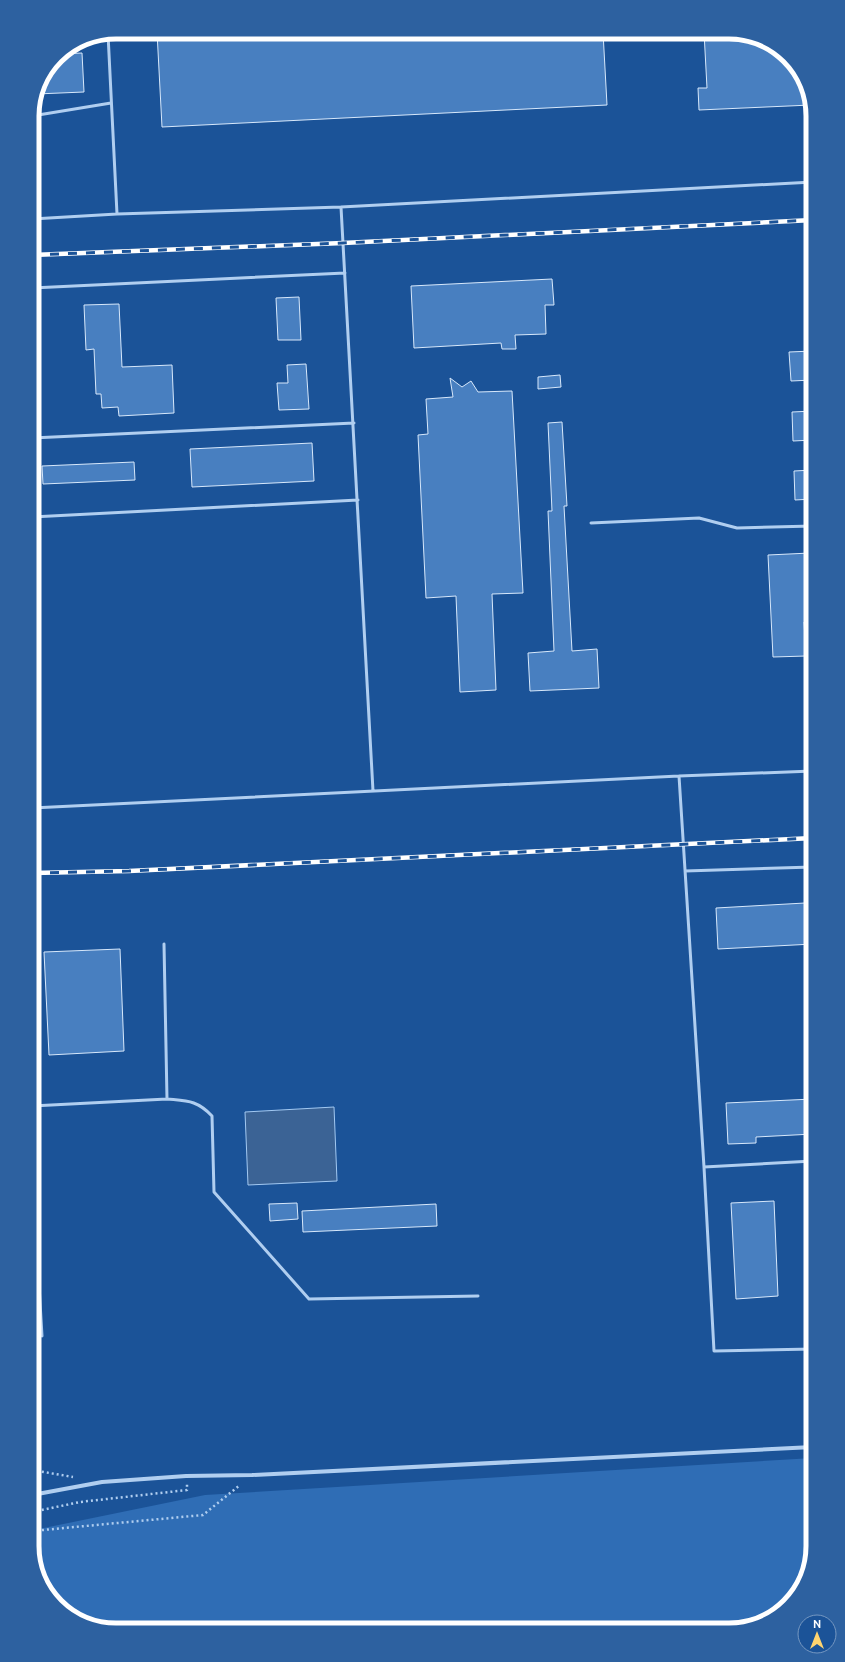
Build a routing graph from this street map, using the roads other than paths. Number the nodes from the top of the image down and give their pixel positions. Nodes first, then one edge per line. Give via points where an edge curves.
1 (108, 39) edge
2 (111, 103) junction
3 (39, 115) edge
4 (806, 182) edge
5 (341, 207) junction
6 (117, 214) junction
7 (39, 219) edge
8 (345, 273) junction
9 (39, 288) edge
10 (354, 423) junction
11 (39, 438) edge
12 (358, 500) junction
13 (39, 517) edge
14 (591, 523) dead end
15 (806, 526) edge
16 (806, 771) edge
17 (679, 776) junction
18 (373, 791) junction
19 (39, 808) edge
20 (806, 867) edge
21 (685, 871) junction
22 (164, 944) dead end
23 (167, 1099) junction
24 (39, 1106) edge
25 (806, 1161) edge
26 (704, 1167) junction
27 (39, 1285) edge
28 (478, 1296) dead end
29 (42, 1336) dead end
30 (806, 1349) edge
31 (806, 1447) edge
32 (39, 1494) edge

1 - 2 lane
2 - 3 lane
2 - 6 lane
4 - 5 lane
5 - 6 lane
5 - 8 lane
6 - 7 lane
8 - 9 lane
8 - 10 lane
10 - 11 lane
10 - 12 lane
12 - 13 lane
12 - 18 lane
14 - 15 lane via 699,518 737,528
16 - 17 lane
17 - 18 lane
17 - 21 lane
18 - 19 lane
20 - 21 lane
21 - 26 lane
22 - 23 lane
23 - 24 lane
23 - 28 lane via 190,1101 203,1107 212,1116 214,1192 309,1299
25 - 26 lane
26 - 30 lane via 714,1351
27 - 29 lane
31 - 32 street via 252,1475 186,1476 102,1482

